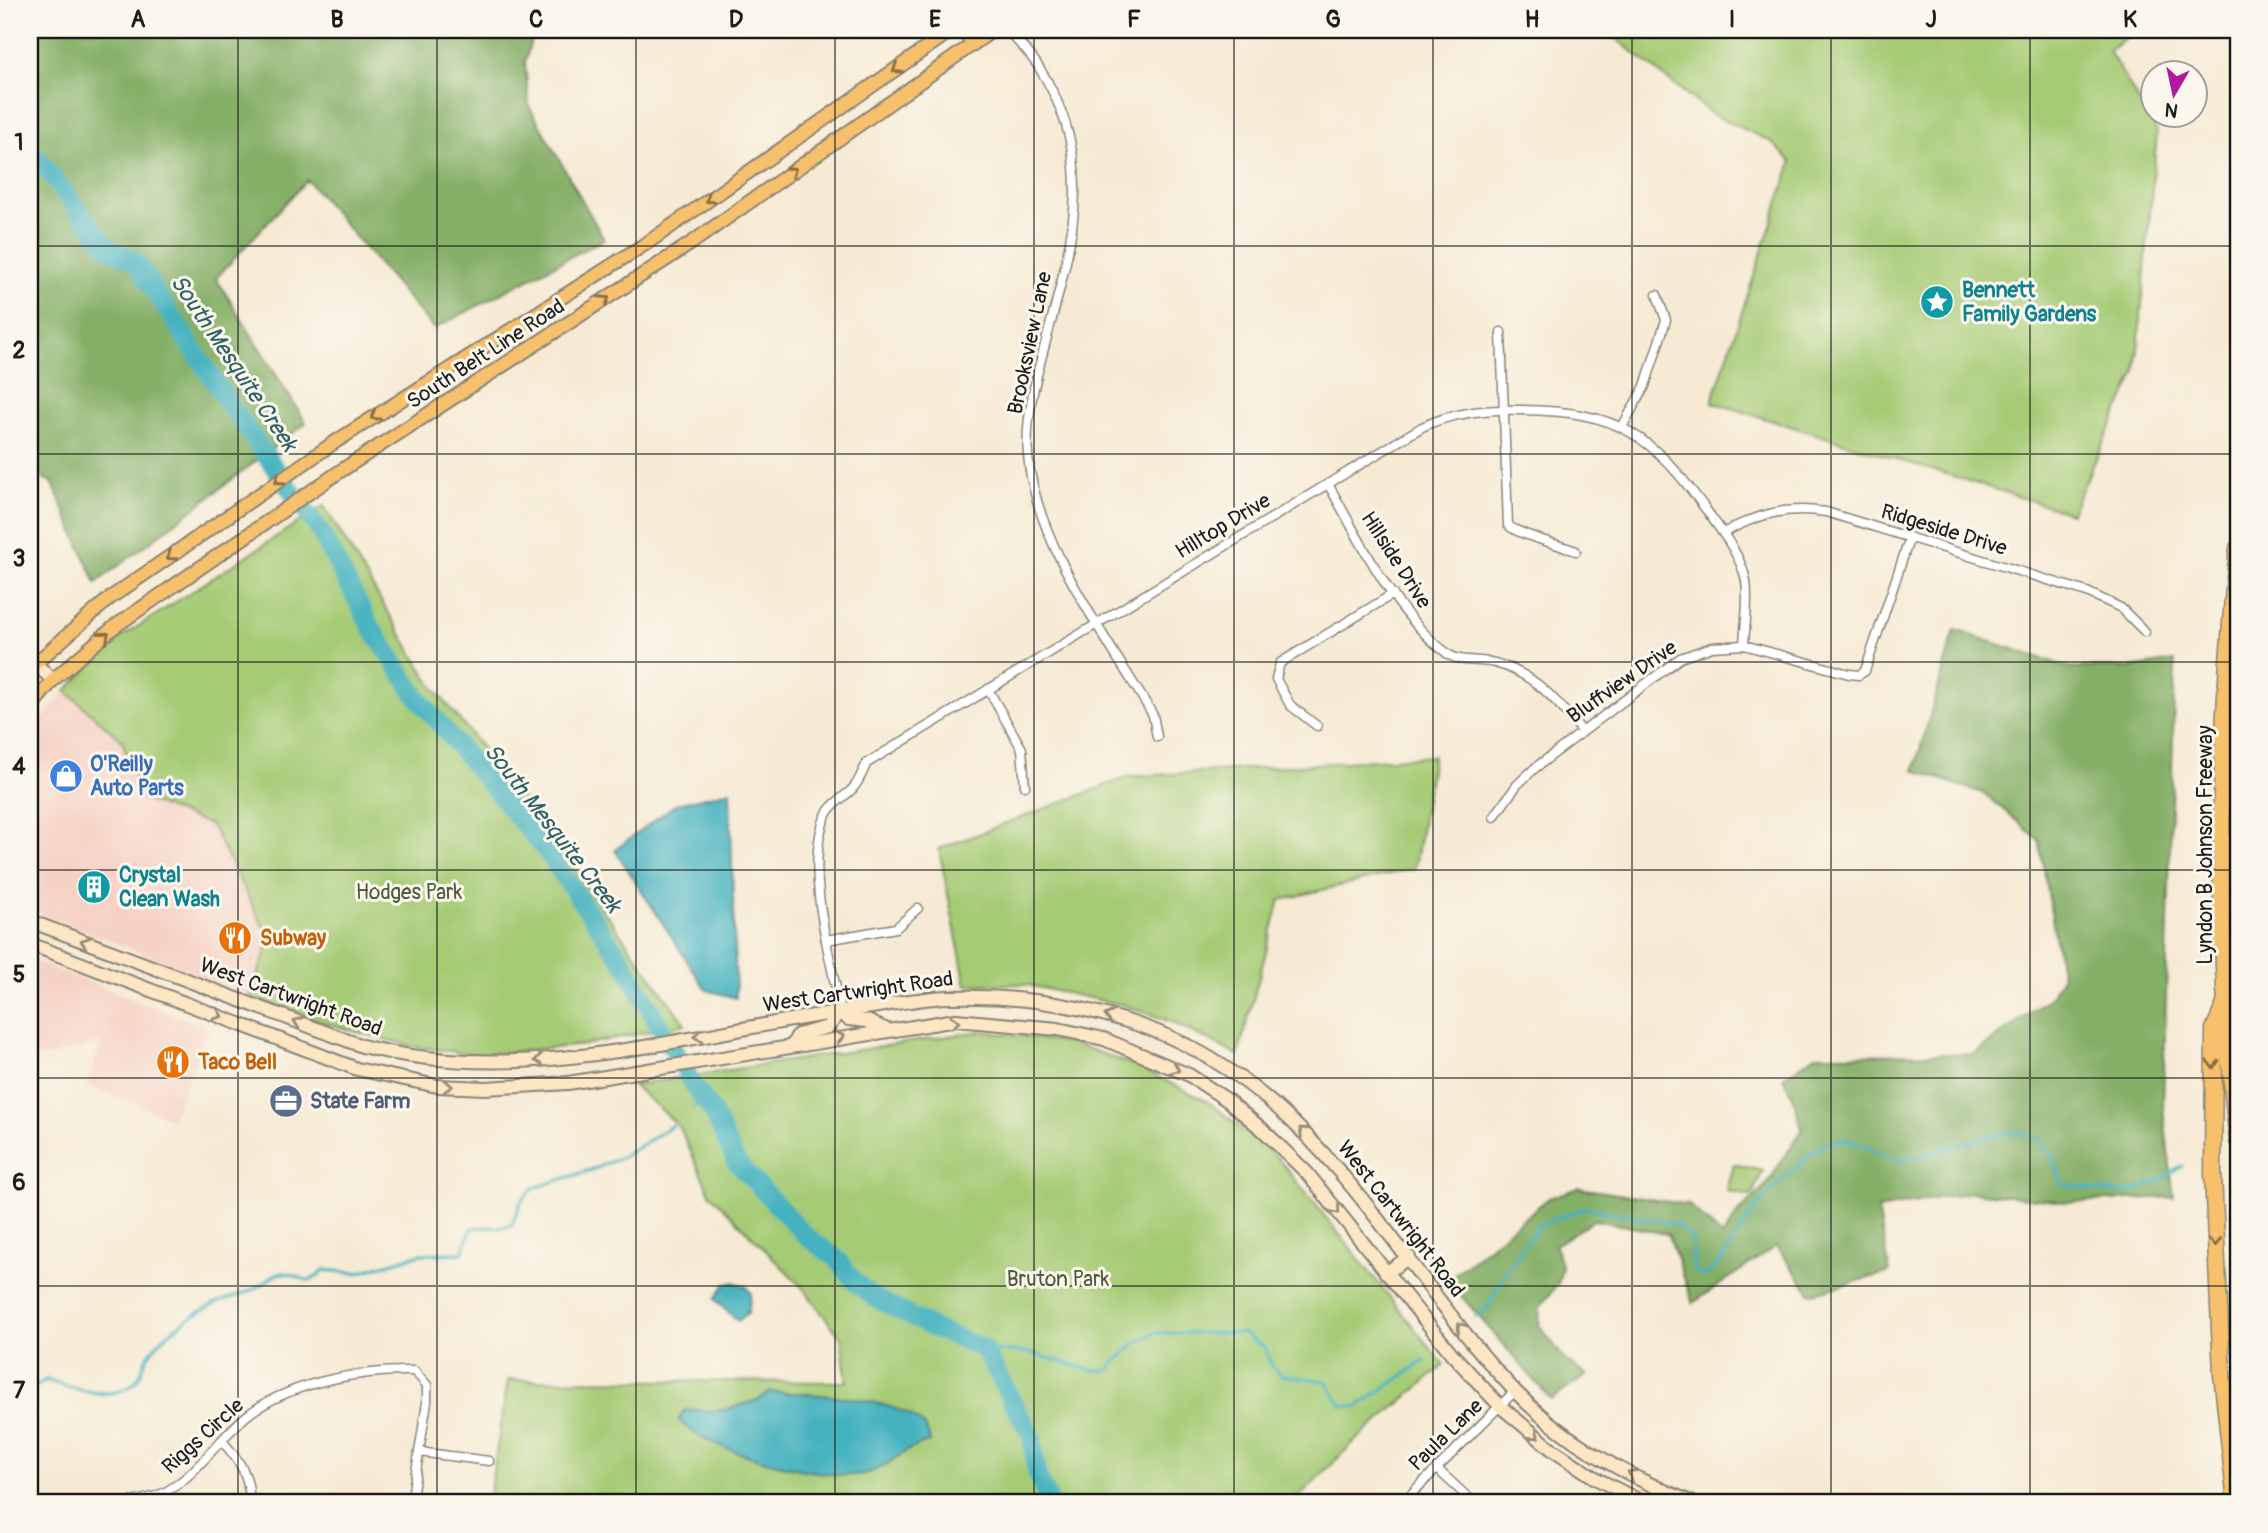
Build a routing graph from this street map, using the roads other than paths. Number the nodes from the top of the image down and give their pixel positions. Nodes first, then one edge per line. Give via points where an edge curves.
1 (953, 30) edge
2 (963, 30) edge
3 (993, 30) edge
4 (1007, 30) edge
5 (973, 44) junction
6 (760, 164) junction
7 (772, 185) junction
8 (1657, 295) dead end
9 (1501, 332) dead end
10 (1503, 410) junction
11 (1622, 427) junction
12 (1328, 484) junction
13 (1723, 533) junction
14 (1910, 537) junction
15 (2238, 548) edge
16 (1576, 551) dead end
17 (1393, 594) junction
18 (1098, 623) junction
19 (2145, 632) dead end
20 (1744, 645) junction
21 (31, 663) edge
22 (53, 680) junction
23 (988, 689) junction
24 (30, 708) edge
25 (1317, 726) dead end
26 (1582, 731) junction
27 (1157, 737) dead end
28 (1025, 786) dead end
29 (1494, 817) dead end
30 (918, 908) dead end
31 (30, 921) edge
32 (826, 940) junction
33 (30, 944) edge
34 (161, 970) junction
35 (155, 990) junction
36 (2227, 999) junction
37 (841, 1010) junction
38 (887, 1030) junction
39 (793, 1044) junction
40 (362, 1046) junction
41 (357, 1069) junction
42 (1254, 1090) junction
43 (1238, 1109) junction
44 (2238, 1141) edge
45 (1409, 1257) junction
46 (1386, 1273) junction
47 (1514, 1391) junction
48 (1500, 1406) junction
49 (222, 1441) junction
50 (419, 1452) junction
51 (489, 1461) dead end
52 (1436, 1468) junction
53 (1666, 1498) edge
54 (125, 1503) edge
55 (249, 1503) edge
56 (411, 1503) edge
57 (1402, 1503) edge
58 (1474, 1503) edge
59 (1644, 1503) edge
60 (1693, 1503) edge
61 (2236, 1503) edge

1 -> 6 main road, South Belt Line Road
2 - 5 main road
3 - 5 main road, South Belt Line Road
4 - 18 street, Brooksview Lane via 1047,81 1068,131 1075,170 1076,220 1039,366 1028,453 1042,522
7 -> 5 main road, South Belt Line Road
6 - 7 main road
6 -> 21 main road, South Belt Line Road via 650,241 332,444 110,598
22 -> 7 main road, South Belt Line Road via 114,627 238,541 690,244
8 - 11 street via 1666,320 1645,386
9 - 10 street
10 - 11 street, Hilltop Drive via 1566,410
10 - 12 street, Hilltop Drive via 1444,417
10 - 16 street via 1508,525 1514,532
11 - 13 street, Hilltop Drive via 1660,452
12 - 17 street, Hillside Drive
12 - 18 street, Hilltop Drive
13 - 14 street, Ridgeside Drive via 1752,517 1804,509
13 - 20 street, Hilltop Drive via 1745,580
14 - 19 street, Ridgeside Drive via 2087,592 2121,608
14 - 20 street, Bluffview Drive via 1865,671 1859,675
15 - 36 highway, Lyndon B Johnson Freeway via 2224,751
17 - 25 street via 1280,663 1276,679 1290,705
17 - 26 street, Hillside Drive via 1403,611 1451,657 1494,662 1528,676 1552,695
18 - 23 street, Hilltop Drive
18 - 27 street, Brooksview Lane via 1153,715
20 - 26 street, Bluffview Drive via 1712,647 1680,658
21 - 22 main road
22 - 24 main road, South Belt Line Road
23 - 28 street via 1022,749
23 - 32 street, Hilltop Drive via 867,763 855,786 828,811 818,869
26 - 29 street, Bluffview Drive via 1517,785
30 - 32 street via 896,928
34 -> 31 main road, West Cartwright Road
32 - 37 street, Hilltop Drive
33 - 35 main road, West Cartwright Road
34 - 35 main road
40 -> 34 main road, West Cartwright Road
35 -> 41 main road, West Cartwright Road
36 - 44 highway, Lyndon B Johnson Freeway
36 -> 61 highway via 2214,1029 2213,1174 2222,1374
37 - 38 main road via 848,1018
37 - 39 main road via 828,1027 798,1035
37 -> 40 main road, West Cartwright Road via 521,1063 406,1057
42 -> 37 main road, West Cartwright Road via 1204,1055 1156,1032 1068,1006 995,997 944,997
39 -> 38 main road, West Cartwright Road
38 -> 43 main road, West Cartwright Road via 956,1020 1058,1029 1104,1040 1189,1075
41 -> 39 main road, West Cartwright Road via 438,1086 486,1088 568,1083
40 - 41 main road
42 - 43 main road
45 -> 42 main road, West Cartwright Road via 1325,1152
43 -> 46 main road, West Cartwright Road via 1307,1173
45 - 46 main road
47 -> 45 main road, West Cartwright Road
46 - 48 main road, West Cartwright Road
47 - 48 street, Paula Lane
53 -> 47 main road, West Cartwright Road via 1564,1434
48 - 52 street, Paula Lane
48 -> 59 main road, West Cartwright Road via 1553,1450
49 - 50 street, Riggs Circle via 255,1410 301,1389 345,1377 414,1371 427,1385
49 - 54 street, Riggs Circle via 174,1487 146,1500
49 - 55 street via 247,1476
50 - 51 street
50 - 56 street, Riggs Circle
52 - 57 street, Paula Lane
52 - 58 street
53 - 60 main road, West Cartwright Road

